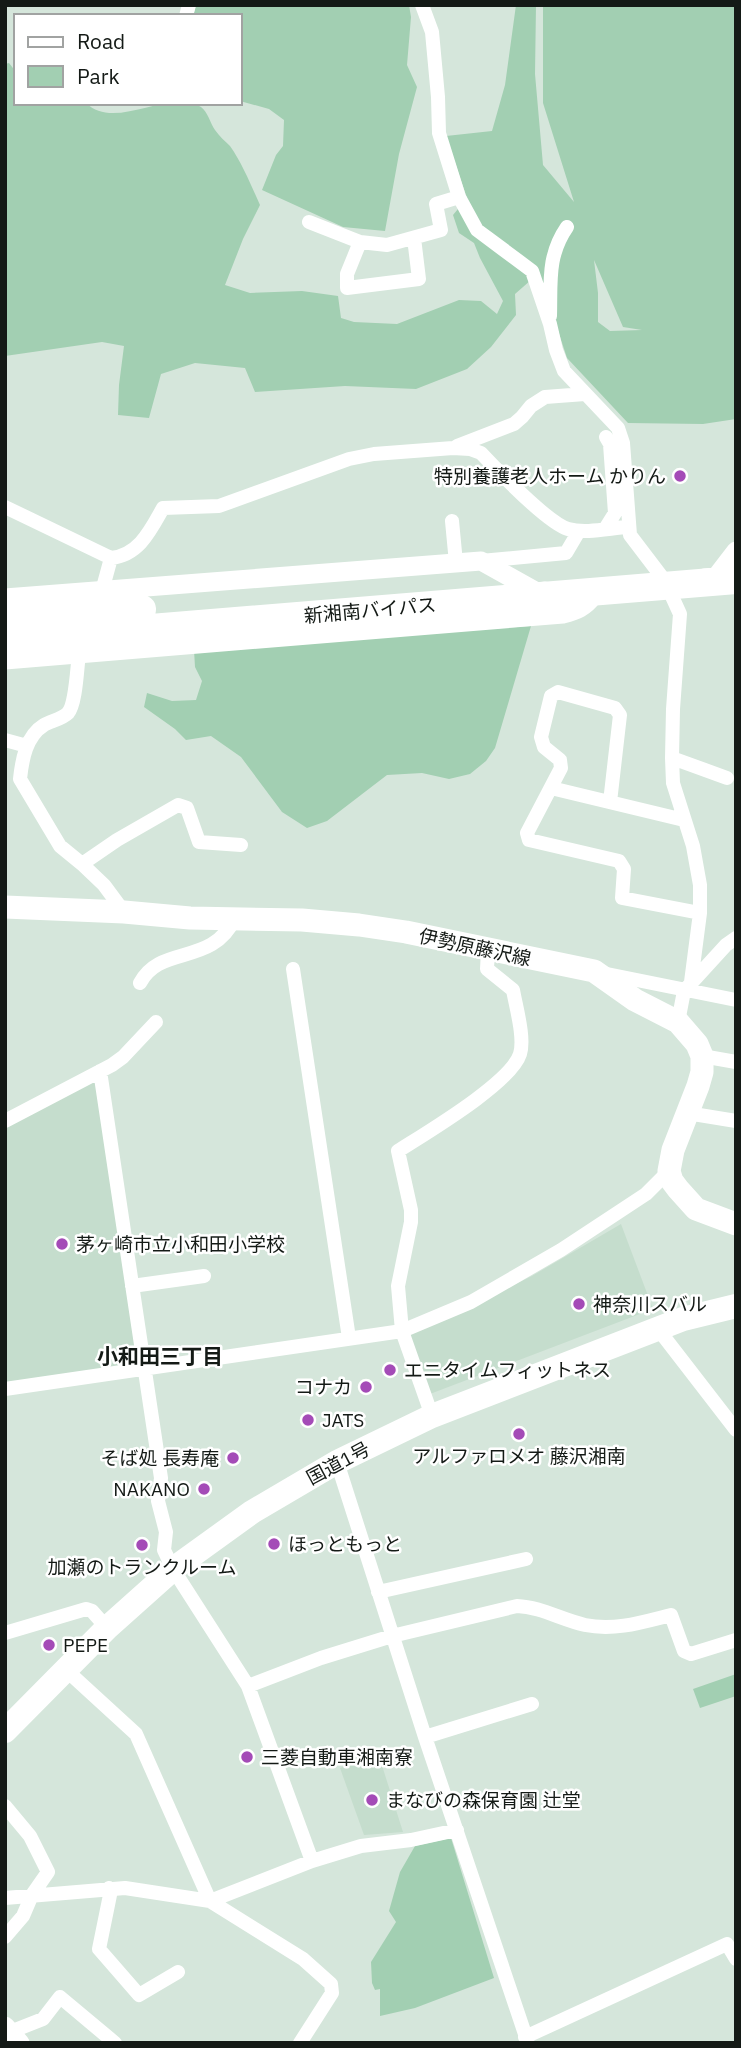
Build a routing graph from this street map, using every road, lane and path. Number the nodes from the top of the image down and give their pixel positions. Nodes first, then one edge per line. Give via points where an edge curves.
1 (422, 5) edge
2 (458, 197) junction
3 (309, 222) dead end
4 (567, 227) dead end
5 (414, 238) junction
6 (360, 242) junction
7 (550, 324) junction
8 (585, 394) junction
9 (606, 436) dead end
10 (453, 448) junction
11 (5, 507) edge
12 (452, 521) dead end
13 (628, 527) junction
14 (605, 528) junction
15 (579, 531) junction
16 (736, 551) edge
17 (111, 558) junction
18 (481, 561) junction
19 (736, 562) edge
20 (456, 563) junction
21 (736, 582) edge
22 (524, 585) junction
23 (667, 585) junction
24 (102, 591) junction
25 (5, 598) edge
26 (524, 618) junction
27 (5, 619) edge
28 (5, 640) edge
29 (79, 654) junction
30 (5, 660) edge
31 (5, 740) edge
32 (27, 746) junction
33 (672, 758) junction
34 (727, 778) dead end
35 (551, 788) junction
36 (610, 802) junction
37 (684, 820) junction
38 (241, 845) dead end
39 (82, 864) junction
40 (5, 907) edge
41 (124, 912) junction
42 (701, 913) junction
43 (235, 918) junction
44 (736, 938) edge
45 (488, 950) junction
46 (293, 969) dead end
47 (594, 971) junction
48 (140, 983) dead end
49 (688, 986) junction
50 (736, 1000) edge
51 (156, 1022) dead end
52 (678, 1022) junction
53 (702, 1056) junction
54 (736, 1062) edge
55 (100, 1071) junction
56 (687, 1113) junction
57 (5, 1121) edge
58 (736, 1121) edge
59 (669, 1171) junction
60 (735, 1220) edge
61 (204, 1276) dead end
62 (132, 1286) junction
63 (736, 1306) edge
64 (658, 1329) junction
65 (402, 1331) junction
66 (349, 1338) junction
67 (145, 1368) junction
68 (5, 1389) edge
69 (432, 1416) junction
70 (736, 1430) edge
71 (337, 1462) junction
72 (526, 1559) dead end
73 (173, 1569) junction
74 (378, 1592) junction
75 (107, 1628) junction
76 (5, 1633) edge
77 (393, 1636) junction
78 (736, 1640) edge
79 (65, 1668) junction
80 (248, 1686) junction
81 (532, 1704) dead end
82 (5, 1731) edge
83 (425, 1737) junction
84 (5, 1806) edge
85 (457, 1830) junction
86 (312, 1861) junction
87 (109, 1888) junction
88 (32, 1895) junction
89 (5, 1898) edge
90 (210, 1900) junction
91 (5, 1937) edge
92 (736, 1959) edge
93 (178, 1972) dead end
94 (12, 2034) edge
95 (526, 2040) edge
96 (115, 2043) edge
97 (300, 2043) edge

1 - 2 street via 432,32 439,133
2 - 5 street via 436,204 441,230
2 - 7 street via 477,230 532,271
3 - 6 street
4 - 7 street via 552,258
5 - 6 street via 387,245
5 - 6 street via 419,279 346,288
7 - 8 street via 564,371
8 - 10 street via 545,397 514,424
8 - 13 street via 611,419 624,443
9 - 14 street via 615,513
10 - 15 street via 481,453 551,519
10 - 17 street via 373,454 219,506 163,508 135,549
11 - 17 street
12 - 20 street
13 - 14 street
13 - 23 street via 629,535
14 - 15 street
15 - 18 street via 566,553
16 - 23 street via 716,577
17 - 24 street
18 - 20 street
18 - 22 street
19 - 27 highway, 新湘南バイパス
20 - 24 street
21 - 23 street
21 - 28 highway, 新湘南バイパス
22 - 23 street via 537,592
22 - 26 street
23 - 26 street via 593,596 576,611
23 - 33 street via 681,624
24 - 25 street
26 - 29 street
29 - 30 street
29 - 32 street via 68,714 41,727
31 - 32 street
32 - 39 street via 20,779 60,846
33 - 34 street
33 - 37 street via 673,783
35 - 36 street
35 - 36 street via 560,760 544,747 541,737 551,696 558,692 615,708 620,715
35 - 42 street via 527,833 529,840 619,861 624,869 622,898
36 - 37 street
37 - 42 street via 698,865
38 - 39 street via 199,842 187,808 178,805
39 - 41 street
40 - 41 main road, 伊勢原藤沢線
41 - 43 main road, 伊勢原藤沢線
42 - 49 street
43 - 45 main road, 伊勢原藤沢線 via 359,925
43 - 48 street via 221,940 155,964
44 - 49 street
45 - 47 main road, 伊勢原藤沢線
45 - 65 street via 487,969 513,990 520,1055 499,1082 398,1151 411,1210 398,1286
46 - 66 street
47 - 49 street
47 - 52 main road, 伊勢原藤沢線 via 635,1000
49 - 50 street
49 - 52 street
51 - 55 street via 123,1057
52 - 53 main road, 伊勢原藤沢線
53 - 54 street
53 - 56 main road via 700,1079
55 - 57 street
55 - 62 street
56 - 58 street
56 - 59 main road
59 - 60 main road via 696,1209
59 - 65 street via 646,1194 561,1250 471,1302
61 - 62 street
62 - 67 street
63 - 64 highway, 国道1号
64 - 69 highway, 国道1号
64 - 70 street
65 - 66 street
65 - 69 street
66 - 67 street
67 - 68 street
67 - 73 street via 161,1478 158,1501 166,1532 164,1550
69 - 71 highway, 国道1号
71 - 73 highway, 国道1号 via 252,1511
71 - 74 street
72 - 74 street
73 - 75 highway, 国道1号
73 - 80 street
74 - 77 street
75 - 76 street via 86,1609
75 - 79 highway, 国道1号
77 - 78 street via 517,1605 606,1628 671,1615 684,1651 691,1654
77 - 80 street
77 - 83 street
79 - 82 highway, 国道1号
79 - 90 street via 136,1734
80 - 86 street
81 - 83 street
83 - 85 street
84 - 88 street via 30,1836 48,1872
85 - 86 street via 361,1846
85 - 95 street
86 - 90 street
87 - 88 street
87 - 90 street
87 - 93 street via 99,1949 139,1995
88 - 89 street
88 - 91 street via 23,1916
90 - 97 street via 303,1959 331,1984 332,1993
92 - 95 street via 727,1944
94 - 96 street via 43,2019 60,1997

